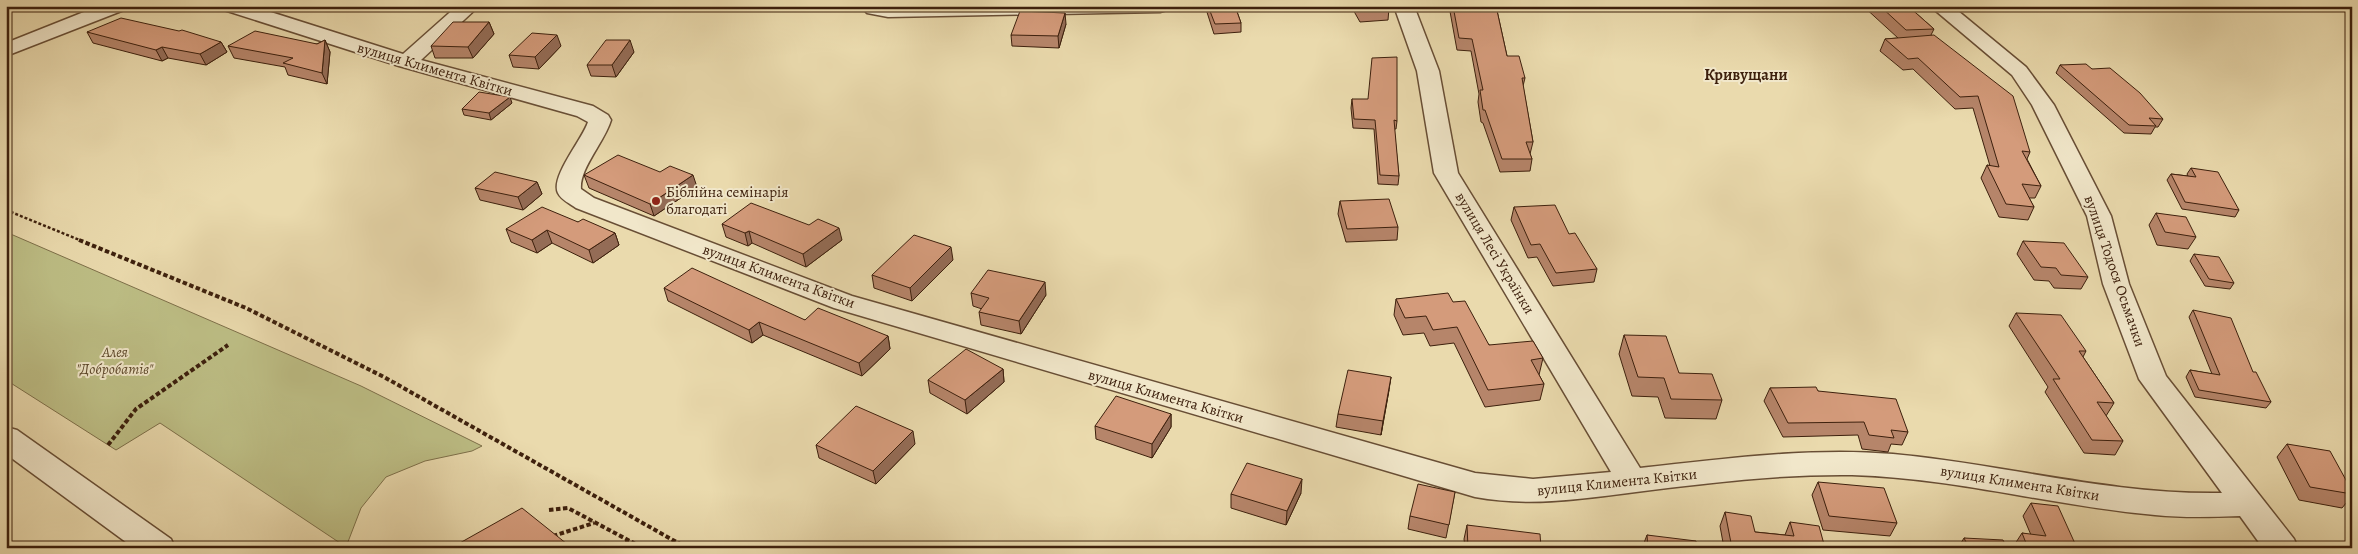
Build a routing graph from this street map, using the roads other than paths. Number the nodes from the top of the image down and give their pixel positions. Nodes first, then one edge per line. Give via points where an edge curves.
1 (117, 6) edge
2 (231, 6) edge
3 (469, 6) edge
4 (1160, 6) edge
5 (1404, 6) edge
6 (1940, 6) edge
7 (872, 8) edge
8 (6, 50) edge
9 (406, 62) junction
10 (6, 438) edge
11 (1632, 481) junction
12 (2247, 504) junction
13 (159, 548) edge
14 (2282, 548) edge

1 - 8 street
2 - 9 street, вулиця Климента Квітки
3 - 9 street
4 - 7 street via 888,12
5 - 11 street, вулиця Лесі Українки via 1428,71 1446,173
6 - 12 street, вулиця Тодося Осьмачки via 2019,70 2043,105 2099,216 2116,284 2154,379
9 - 11 street, вулиця Климента Квітки via 585,111 600,120 596,133 568,180 569,192 585,203 844,302 1491,488 1550,491
10 - 13 street
11 - 12 street, вулиця Климента Квітки via 1799,464 1854,464 1933,470 2152,503 2197,506
12 - 14 street, вулиця Тодося Осьмачки

